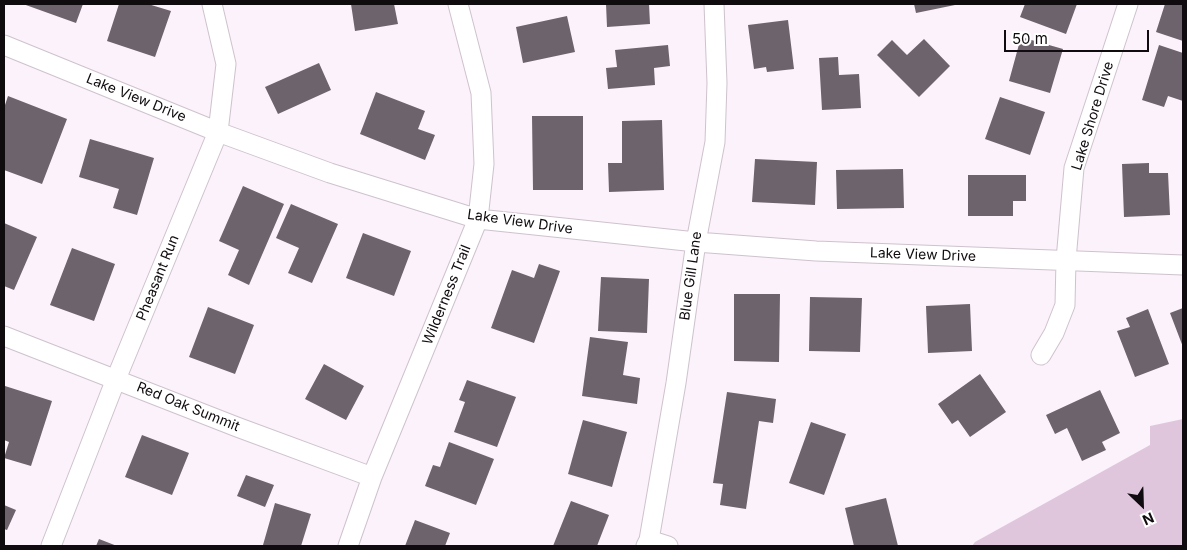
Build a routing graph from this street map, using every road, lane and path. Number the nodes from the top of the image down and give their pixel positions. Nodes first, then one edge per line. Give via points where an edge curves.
1 (212, 4) edge
2 (458, 4) edge
3 (714, 4) edge
4 (1128, 4) edge
5 (4, 45) edge
6 (218, 132) junction
7 (478, 219) junction
8 (696, 242) junction
9 (1066, 260) junction
10 (1183, 265) edge
11 (4, 336) edge
12 (1042, 354) dead end
13 (116, 379) junction
14 (372, 477) junction
15 (647, 543) edge
16 (51, 546) edge
17 (348, 546) edge
18 (668, 546) edge

1 - 6 street, Pheasant Run via 226,64
2 - 7 street, Wilderness Trail via 481,93 484,164
3 - 8 street, Blue Gill Lane via 715,142
4 - 9 street, Lake Shore Drive via 1074,168
5 - 6 street, Lake View Drive
6 - 7 street, Lake View Drive via 330,174
6 - 13 street, Pheasant Run
7 - 8 street, Lake View Drive
7 - 14 street, Wilderness Trail
8 - 9 street, Lake View Drive via 816,251
8 - 15 street, Blue Gill Lane via 676,383
9 - 10 street, Lake View Drive
9 - 12 street, Lake Shore Drive via 1065,305
11 - 13 street, Red Oak Summit
13 - 14 street, Red Oak Summit
13 - 16 street, Pheasant Run
14 - 17 street, Wilderness Trail
15 - 18 street

